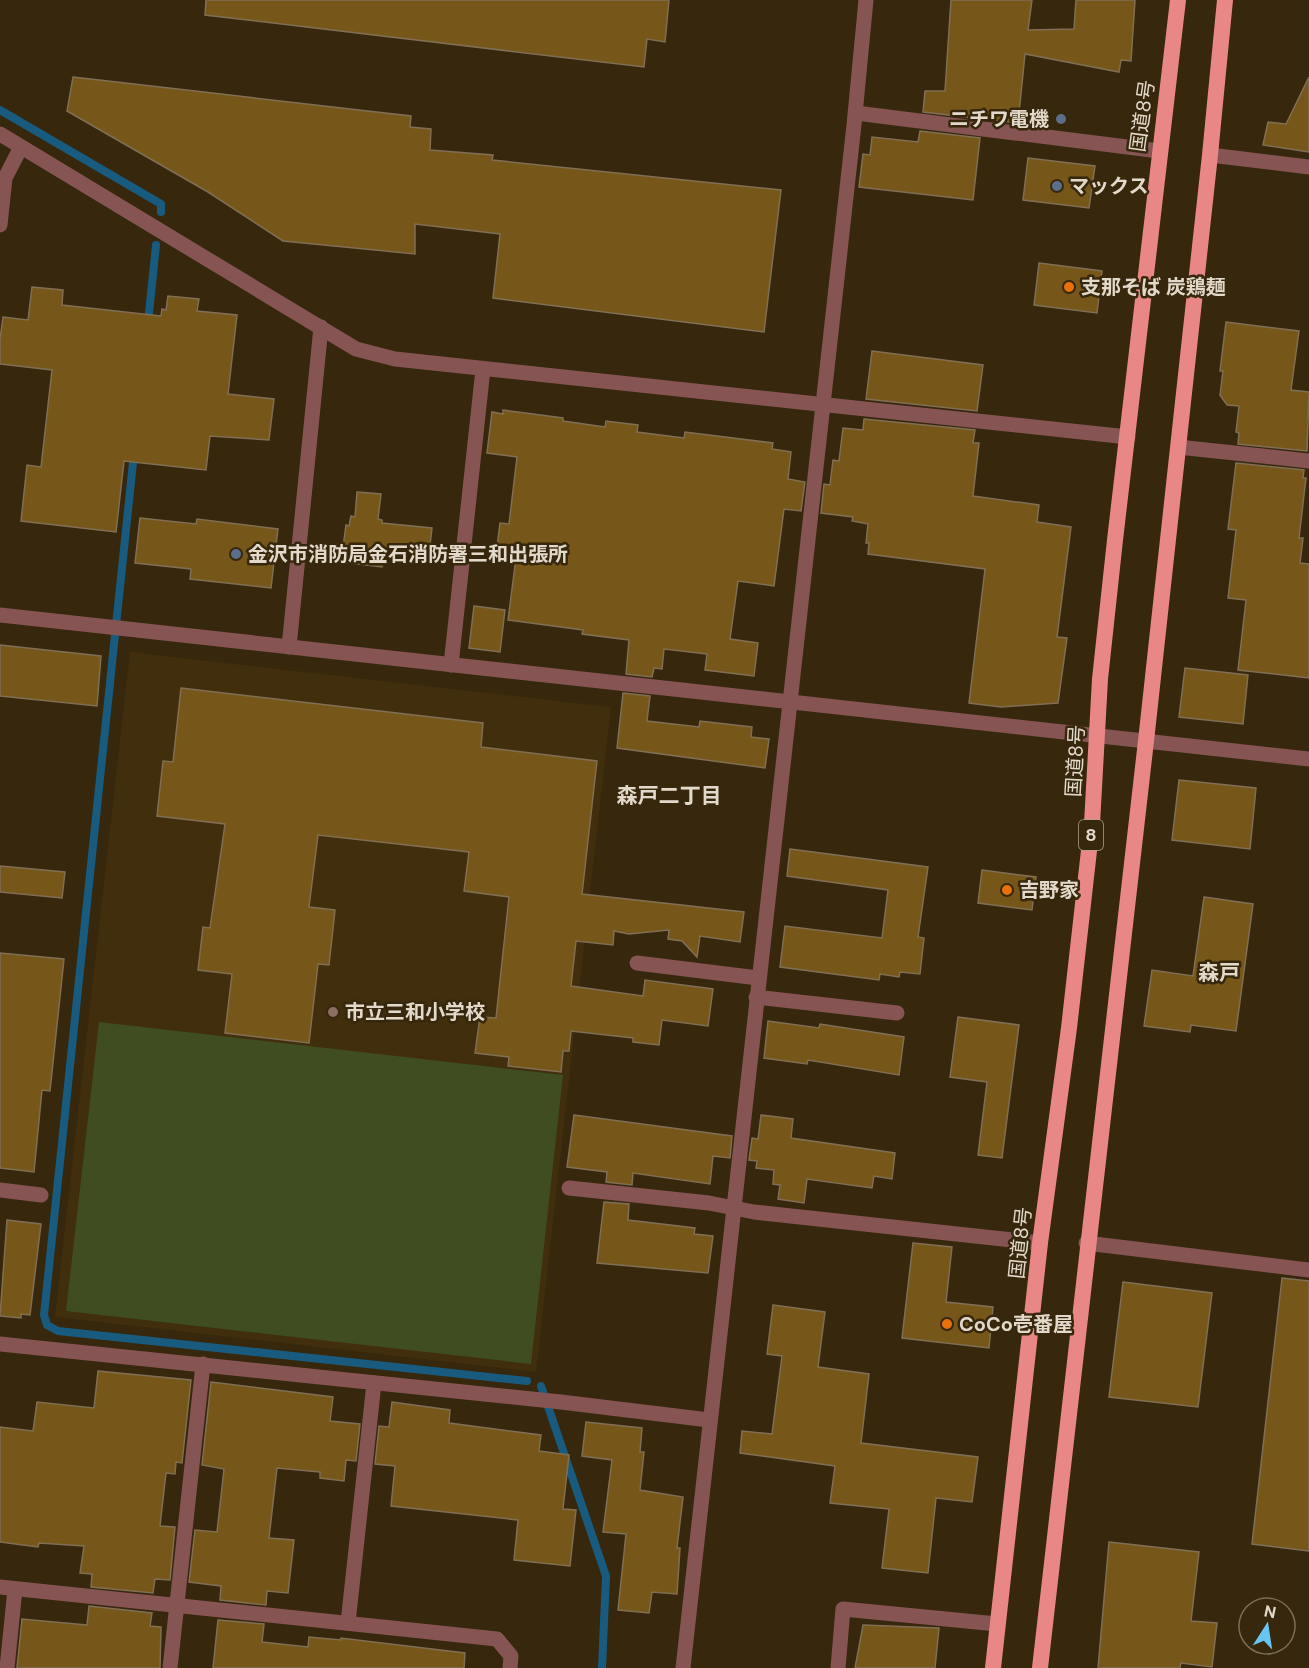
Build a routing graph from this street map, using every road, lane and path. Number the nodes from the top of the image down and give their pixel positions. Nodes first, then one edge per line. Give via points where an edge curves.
1 (866, 0) edge
2 (1178, 0) edge
3 (1225, 0) edge
4 (856, 113) junction
5 (0, 134) edge
6 (21, 147) junction
7 (1159, 151) junction
8 (1210, 154) junction
9 (1309, 167) edge
10 (0, 225) edge
11 (321, 327) junction
12 (483, 369) junction
13 (823, 405) junction
14 (1128, 437) junction
15 (1178, 447) junction
16 (1309, 461) edge
17 (0, 615) edge
18 (289, 647) junction
19 (451, 665) junction
20 (789, 701) junction
21 (1097, 737) junction
22 (1146, 741) junction
23 (1309, 759) edge
24 (637, 963) dead end
25 (758, 978) junction
26 (756, 997) junction
27 (897, 1013) dead end
28 (569, 1188) dead end
29 (0, 1190) edge
30 (41, 1195) dead end
31 (734, 1208) junction
32 (1040, 1243) junction
33 (1086, 1243) junction
34 (1309, 1270) edge
35 (0, 1344) edge
36 (203, 1364) junction
37 (374, 1383) junction
38 (709, 1420) junction
39 (8, 1588) edge
40 (177, 1605) junction
41 (348, 1623) junction
42 (997, 1624) junction
43 (7, 1668) edge
44 (170, 1668) edge
45 (510, 1668) edge
46 (683, 1668) edge
47 (838, 1668) edge
48 (993, 1668) edge
49 (1040, 1668) edge

1 - 4 street
2 - 7 highway, 国道8号 / 8
3 - 8 highway
4 - 7 street
4 - 13 street
5 - 6 street
6 - 10 street via 5,178
6 - 11 street
7 - 14 highway, 国道8号 / 8
8 - 9 street
8 - 15 highway
11 - 12 street via 374,356
11 - 18 street
12 - 13 street
12 - 19 street
13 - 14 street
13 - 20 street
14 - 21 highway, 国道8号 / 8
15 - 16 street
15 - 22 highway
17 - 18 street
18 - 19 street
19 - 20 street
20 - 21 street
20 - 25 street
21 - 22 street
21 - 32 highway, 国道8号 / 8 via 1092,824 1073,994
22 - 23 street
22 - 33 highway
24 - 25 street
25 - 26 street
26 - 27 street
26 - 31 street
28 - 31 street
29 - 30 street
31 - 32 street
31 - 38 street
32 - 42 highway, 国道8号 / 8
33 - 34 street
33 - 49 highway
35 - 36 street
36 - 37 street
36 - 40 street
37 - 38 street
37 - 41 street
38 - 46 street
39 - 40 street
39 - 43 street
40 - 41 street
40 - 44 street
41 - 45 street via 497,1639 511,1656
42 - 47 street via 843,1609
42 - 48 highway, 国道8号 / 8

